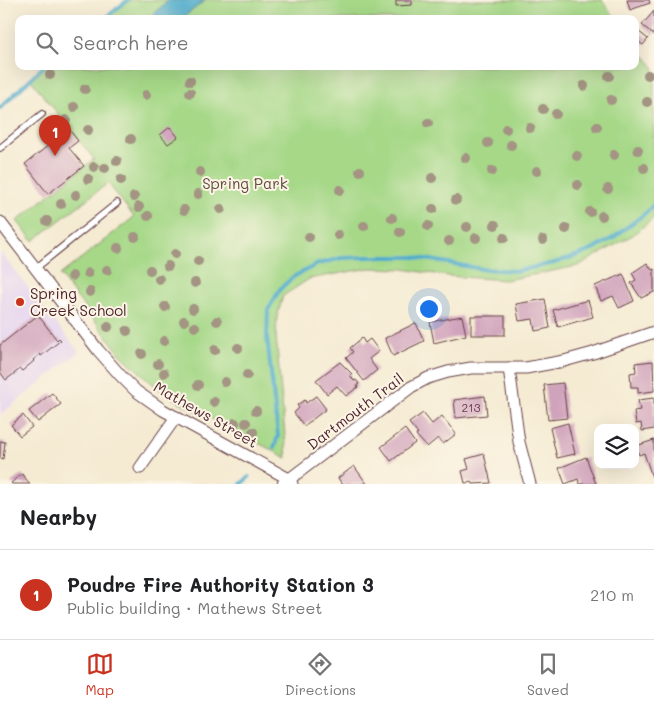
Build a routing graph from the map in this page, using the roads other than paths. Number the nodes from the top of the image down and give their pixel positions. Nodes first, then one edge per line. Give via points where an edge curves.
1 (42, 114) dead end
2 (0, 148) edge
3 (117, 203) dead end
4 (0, 222) edge
5 (36, 268) junction
6 (654, 332) edge
7 (509, 368) junction
8 (176, 417) junction
9 (140, 468) dead end
10 (288, 482) edge
11 (530, 484) edge

1 - 2 lane
3 - 5 lane
4 - 5 street, Mathews Street
5 - 8 street, Mathews Street via 120,375 143,396
6 - 7 street, Dartmouth Trail via 564,361
7 - 10 street, Dartmouth Trail via 448,372 411,387
7 - 11 street
8 - 9 street
8 - 10 street, Mathews Street

